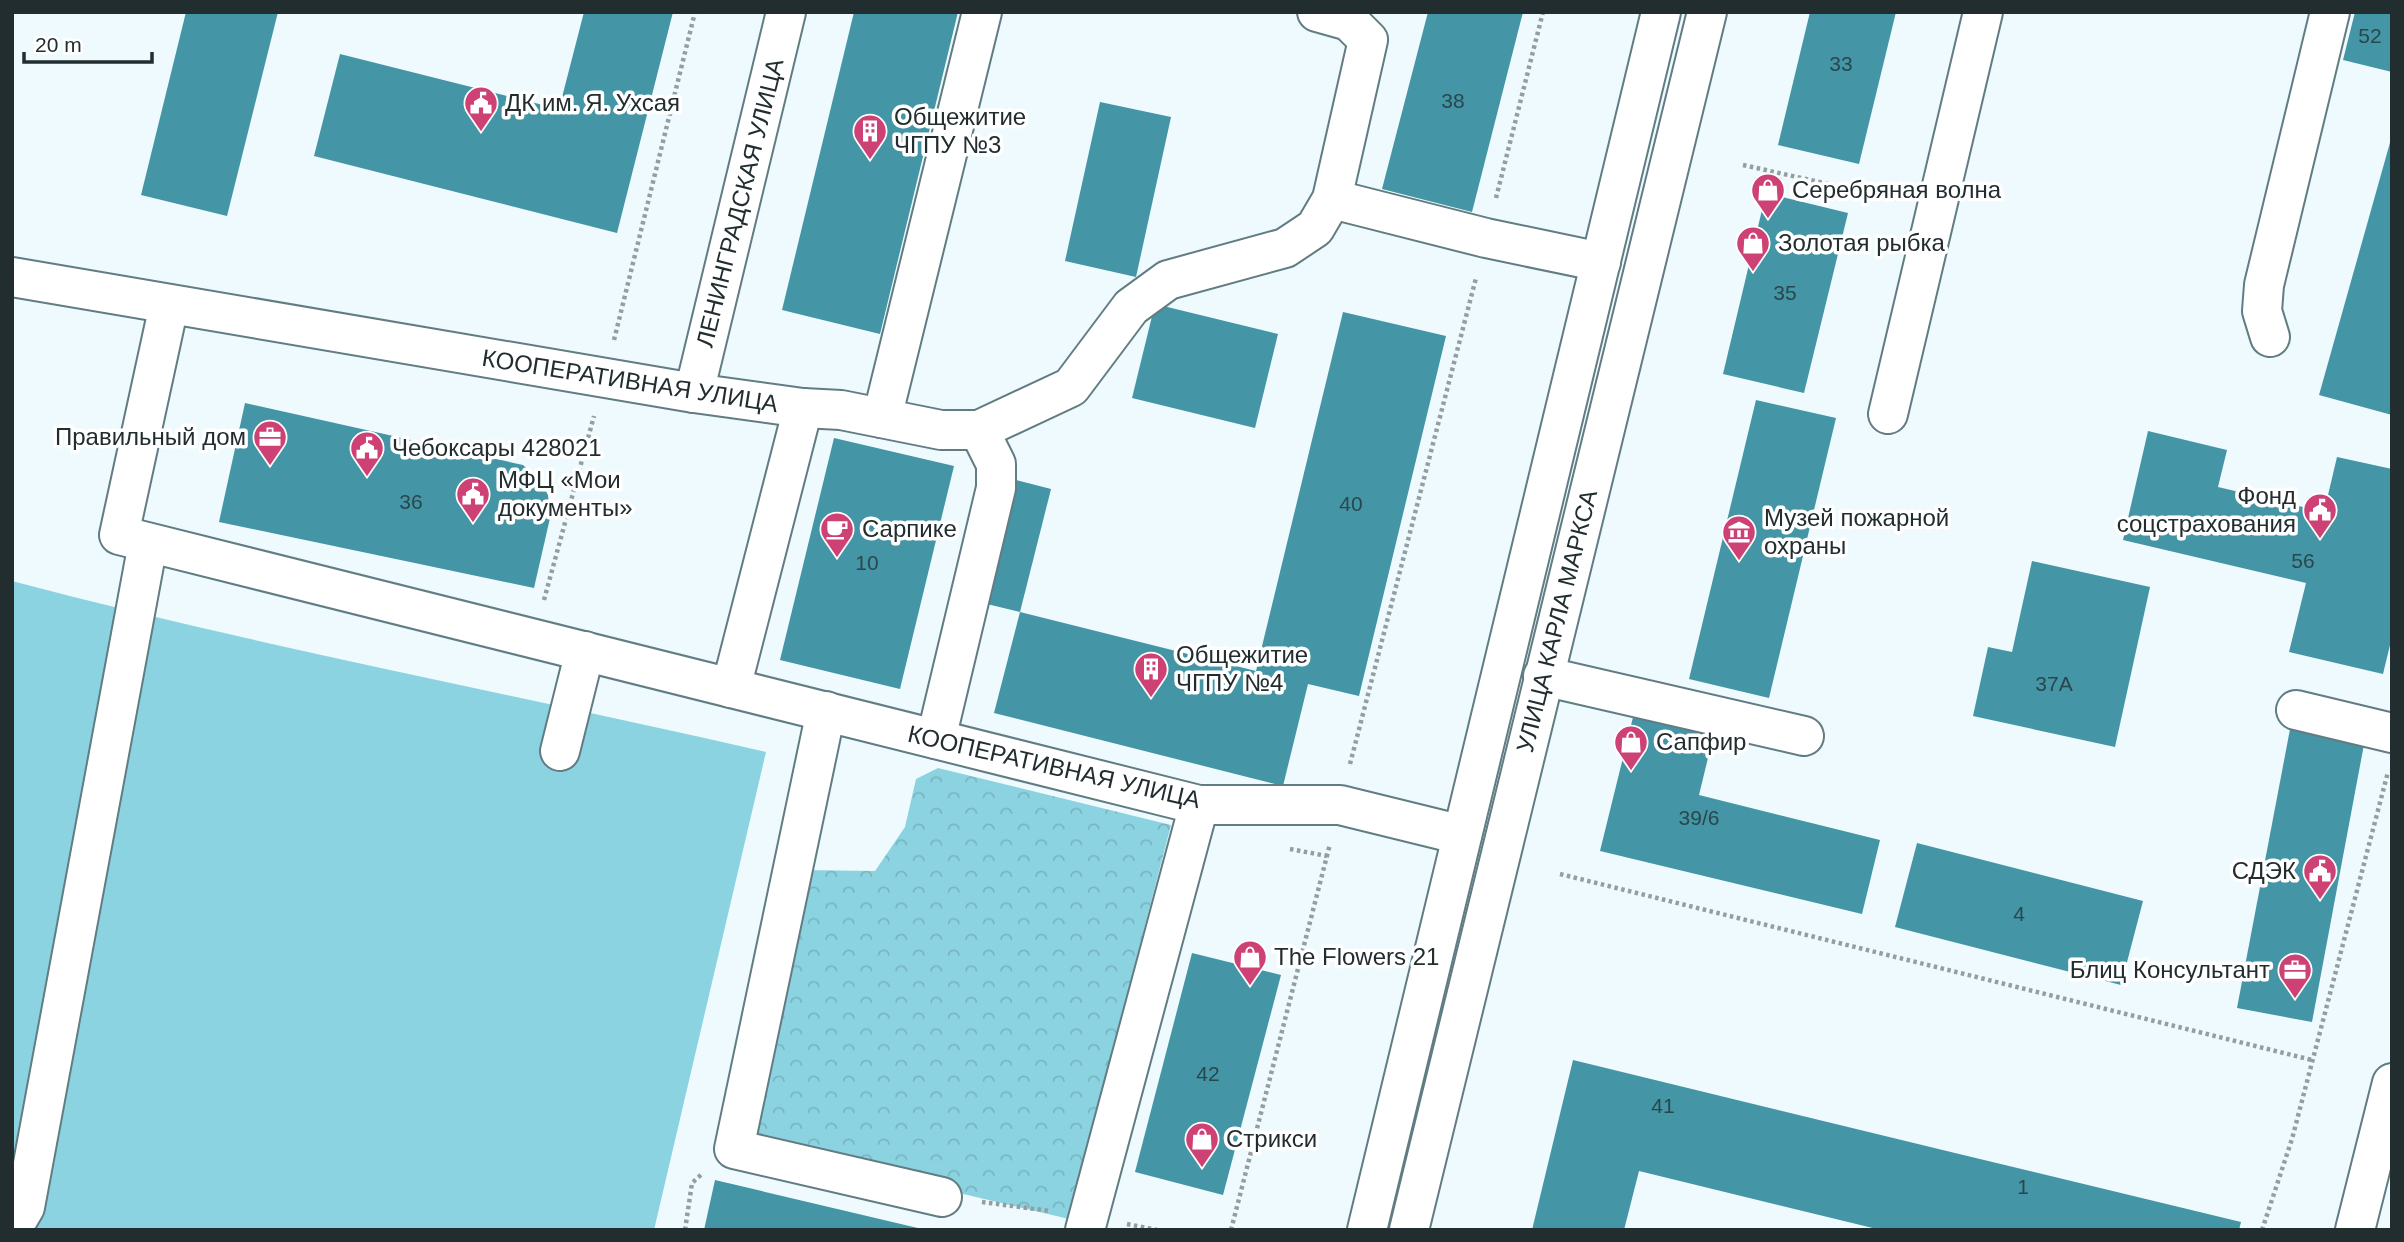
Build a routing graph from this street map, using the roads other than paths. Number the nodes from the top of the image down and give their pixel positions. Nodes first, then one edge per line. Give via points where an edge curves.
1 (786, 12) edge
2 (982, 12) edge
3 (1317, 12) edge
4 (1661, 12) edge
5 (1707, 12) edge
6 (1983, 12) edge
7 (2330, 12) edge
8 (1332, 199) junction
9 (1601, 262) junction
10 (12, 277) edge
11 (169, 305) junction
12 (2270, 337) dead end
13 (694, 393) junction
14 (803, 408) junction
15 (1888, 414) dead end
16 (883, 418) junction
17 (979, 430) junction
18 (148, 543) junction
19 (585, 651) junction
20 (1543, 676) junction
21 (731, 688) junction
22 (2296, 710) dead end
23 (827, 712) junction
24 (2392, 733) edge
25 (1804, 736) dead end
26 (936, 739) junction
27 (560, 751) dead end
28 (1199, 805) junction
29 (1462, 835) junction
30 (1502, 844) junction
31 (2392, 1083) edge
32 (2384, 1142) edge
33 (942, 1197) dead end
34 (12, 1229) edge
35 (1085, 1230) edge
36 (1367, 1230) edge
37 (1409, 1230) edge
38 (2355, 1230) edge

1 - 13 main road, ЛЕНИНГРАДСКАЯ УЛИЦА
2 - 16 main road
3 - 8 main road via 1349,20 1368,40
4 - 9 main road, УЛИЦА КАРЛА МАРКСА
5 - 20 main road, УЛИЦА КАРЛА МАРКСА
6 - 15 main road
7 - 12 main road via 2264,285 2262,311
8 - 9 main road
8 - 17 main road via 1315,228 1284,248 1168,279 1131,307 1071,387
9 - 29 main road, УЛИЦА КАРЛА МАРКСА
10 - 11 main road, КООПЕРАТИВНАЯ УЛИЦА
11 - 13 main road, КООПЕРАТИВНАЯ УЛИЦА
11 - 18 main road via 119,535
13 - 14 main road, КООПЕРАТИВНАЯ УЛИЦА
14 - 16 main road
14 - 21 main road, КООПЕРАТИВНАЯ УЛИЦА
16 - 17 main road via 941,430
17 - 26 main road via 996,464 996,488
18 - 19 main road
18 - 34 main road via 25,1208
19 - 21 main road
19 - 27 main road
20 - 25 main road
20 - 30 main road, УЛИЦА КАРЛА МАРКСА
21 - 23 main road, КООПЕРАТИВНАЯ УЛИЦА
22 - 24 main road
23 - 26 main road, КООПЕРАТИВНАЯ УЛИЦА
23 - 33 main road via 734,1149
26 - 28 main road, КООПЕРАТИВНАЯ УЛИЦА
28 - 29 main road, КООПЕРАТИВНАЯ УЛИЦА via 1340,805
28 - 35 main road
29 - 30 main road, КООПЕРАТИВНАЯ УЛИЦА
29 - 36 main road, УЛИЦА КАРЛА МАРКСА
30 - 37 main road, УЛИЦА КАРЛА МАРКСА
31 - 32 main road
32 - 38 main road

